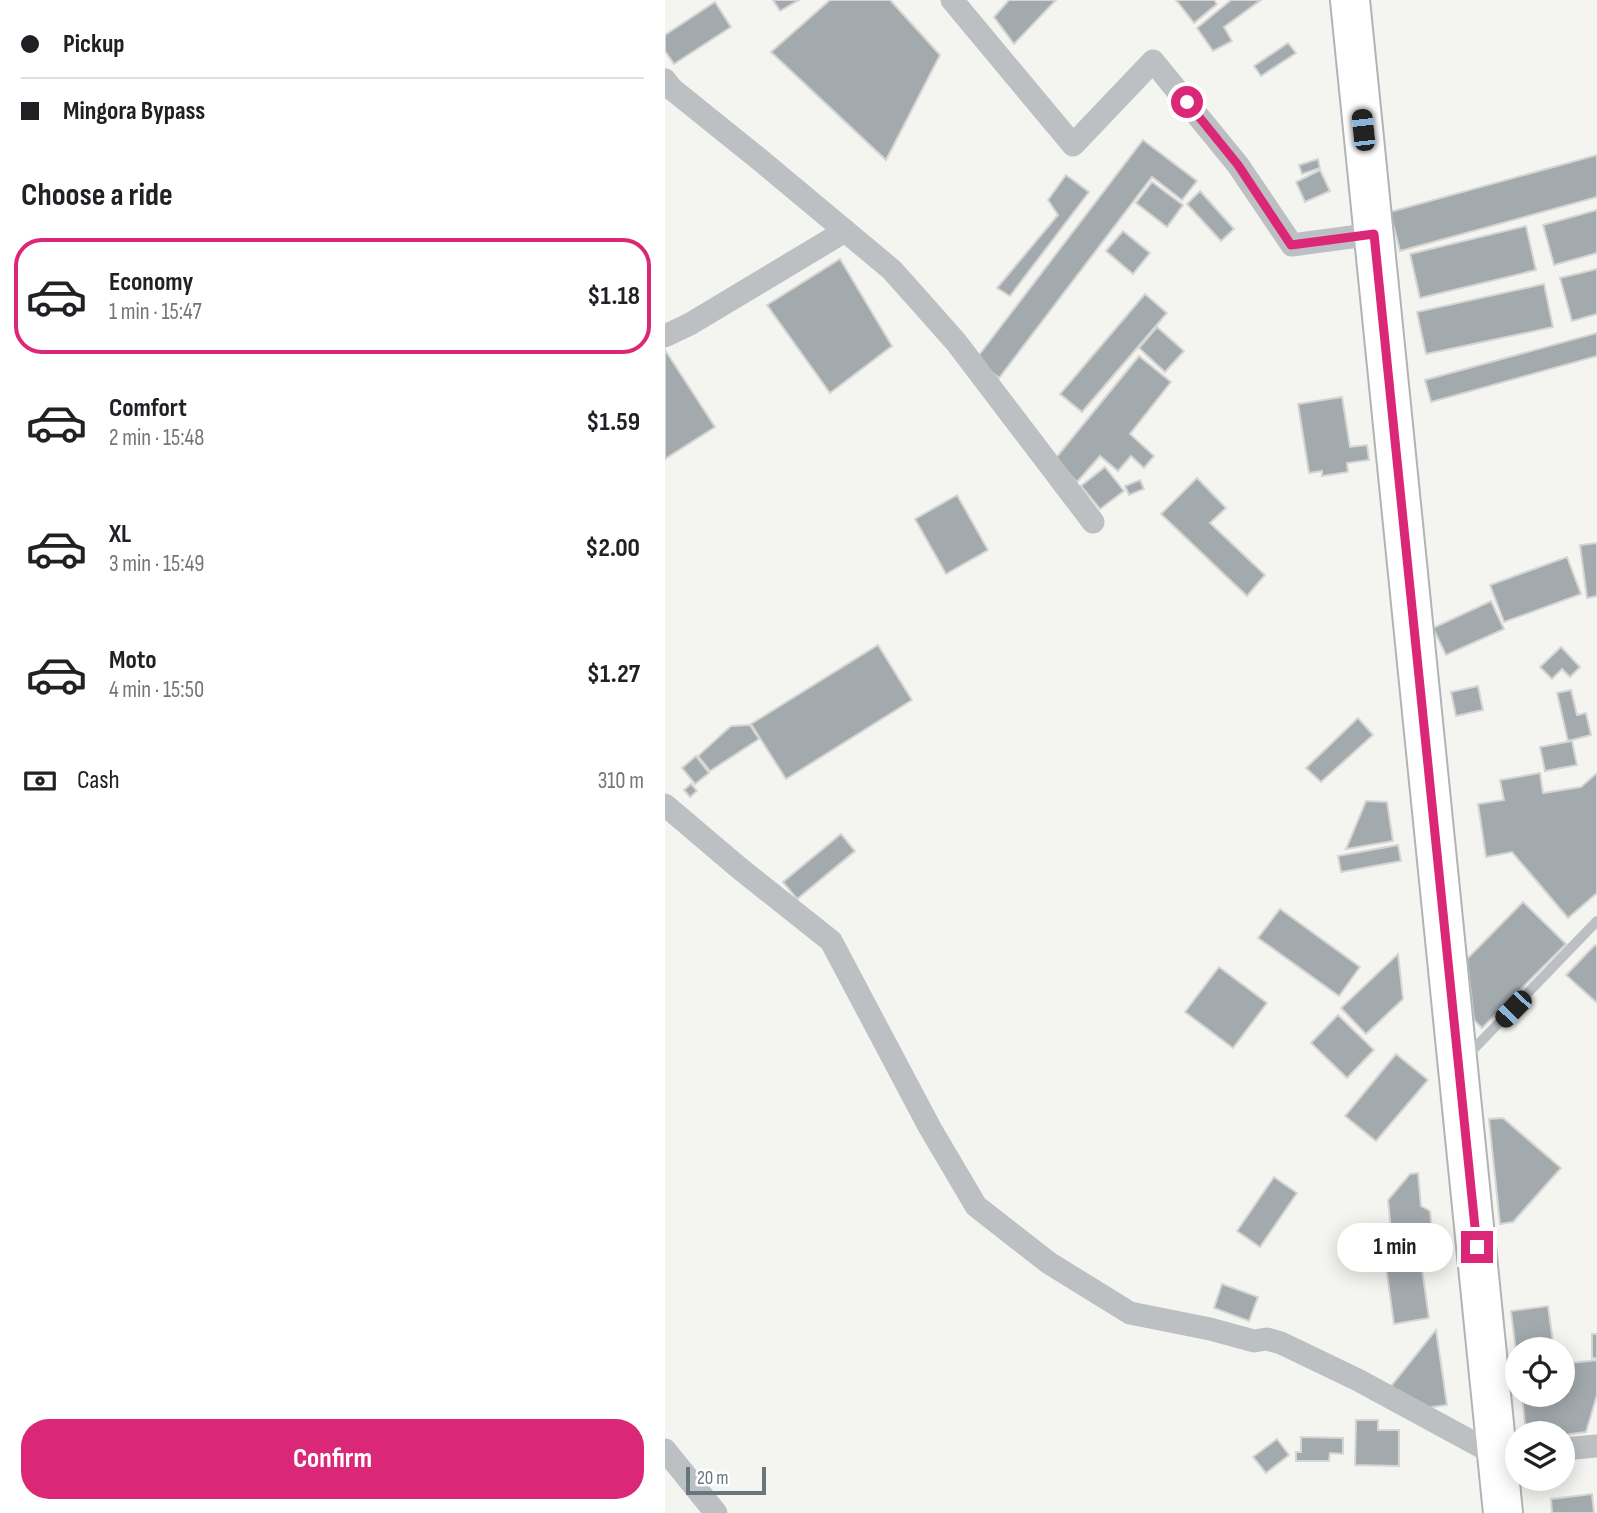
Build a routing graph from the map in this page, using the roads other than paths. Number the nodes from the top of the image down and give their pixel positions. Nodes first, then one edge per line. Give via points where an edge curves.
1 (952, 0) edge
2 (1350, 0) edge
3 (665, 80) edge
4 (845, 231) junction
5 (1374, 234) junction
6 (665, 336) edge
7 (1093, 522) dead end
8 (665, 805) edge
9 (1597, 921) edge
10 (1459, 1064) junction
11 (1505, 1439) edge
12 (1597, 1446) edge
13 (1575, 1448) edge
14 (665, 1450) edge
15 (1505, 1454) edge
16 (1505, 1484) edge
17 (716, 1513) edge
18 (1503, 1513) edge

1 - 5 street via 1073,145 1153,61 1238,165 1291,245
2 - 5 highway
3 - 4 street
4 - 6 street
4 - 7 street via 893,270 955,342
5 - 10 highway
8 - 15 street via 831,941 976,1206 1049,1263 1130,1313 1281,1343
9 - 10 lane
10 - 11 highway
12 - 13 street
14 - 17 street
16 - 18 highway

